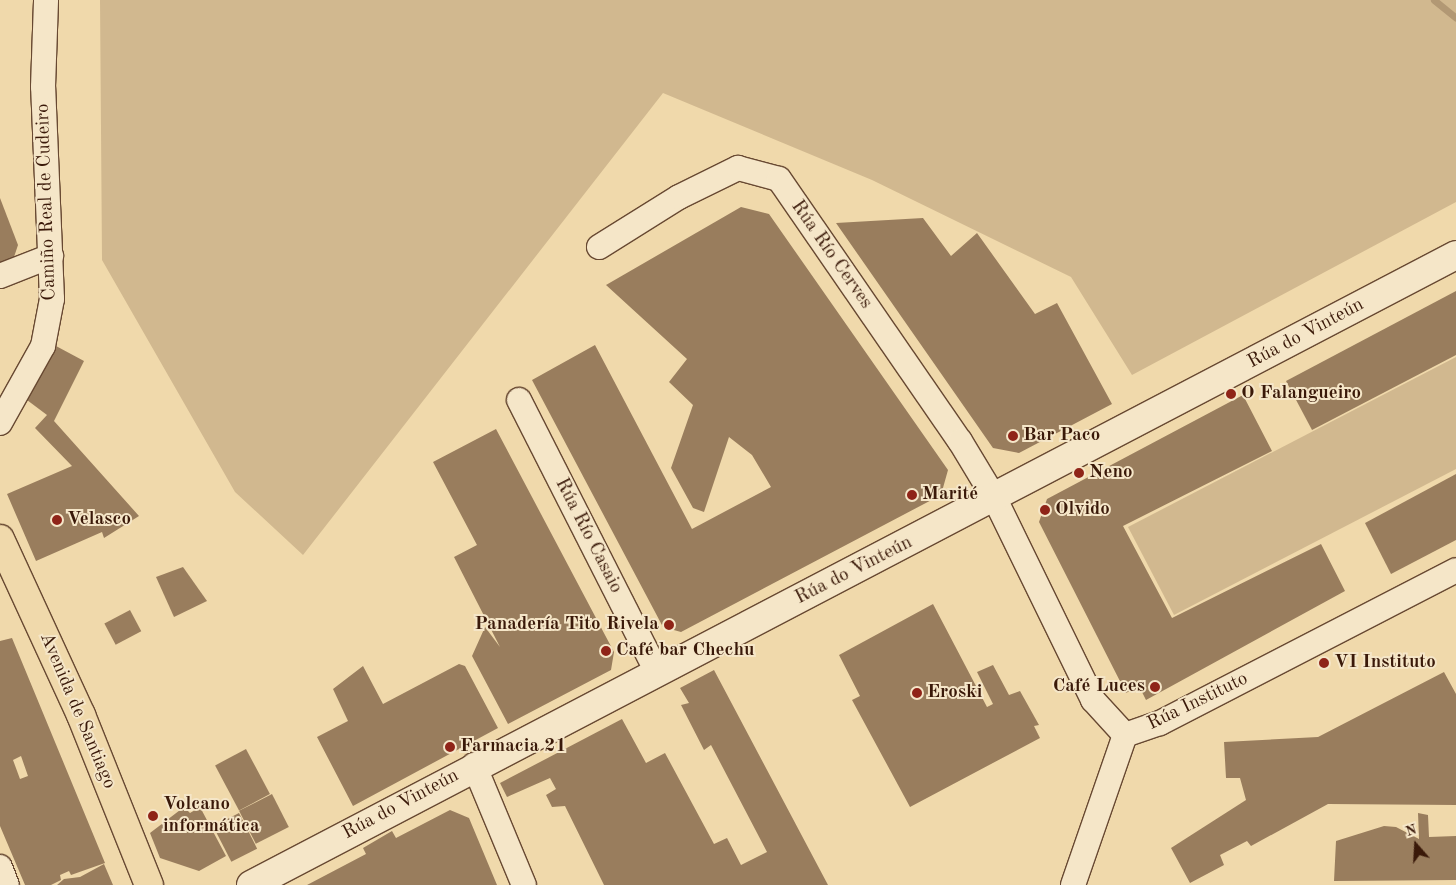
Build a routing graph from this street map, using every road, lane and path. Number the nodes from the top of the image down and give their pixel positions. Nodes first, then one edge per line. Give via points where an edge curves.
1 (46, 0) edge
2 (599, 247) dead end
3 (1456, 255) edge
4 (51, 256) junction
5 (0, 276) edge
6 (519, 400) dead end
7 (0, 423) edge
8 (995, 499) junction
9 (1, 542) edge
10 (1456, 570) edge
11 (657, 672) junction
12 (1125, 734) junction
13 (474, 765) junction
14 (0, 867) edge
15 (7, 885) edge
16 (149, 885) edge
17 (251, 885) edge
18 (524, 885) edge
19 (1073, 885) edge

1 - 4 street, Camiño Real de Cudeiro via 43,87
2 - 8 street, Rúa Río Cerves via 679,197 738,168 779,179 960,440
3 - 8 street, Rúa do Vinteún
4 - 5 street
4 - 7 street, Camiño Real de Cudeiro via 52,299 42,346
6 - 11 street, Rúa Río Casaio
8 - 11 street, Rúa do Vinteún
8 - 12 street, Rúa Instituto via 1093,700
9 - 16 highway, Avenida de Santiago via 81,715
10 - 12 street, Rúa Instituto via 1160,723
11 - 13 street, Rúa do Vinteún
12 - 19 street
13 - 17 street, Rúa do Vinteún
13 - 18 street
14 - 15 street

